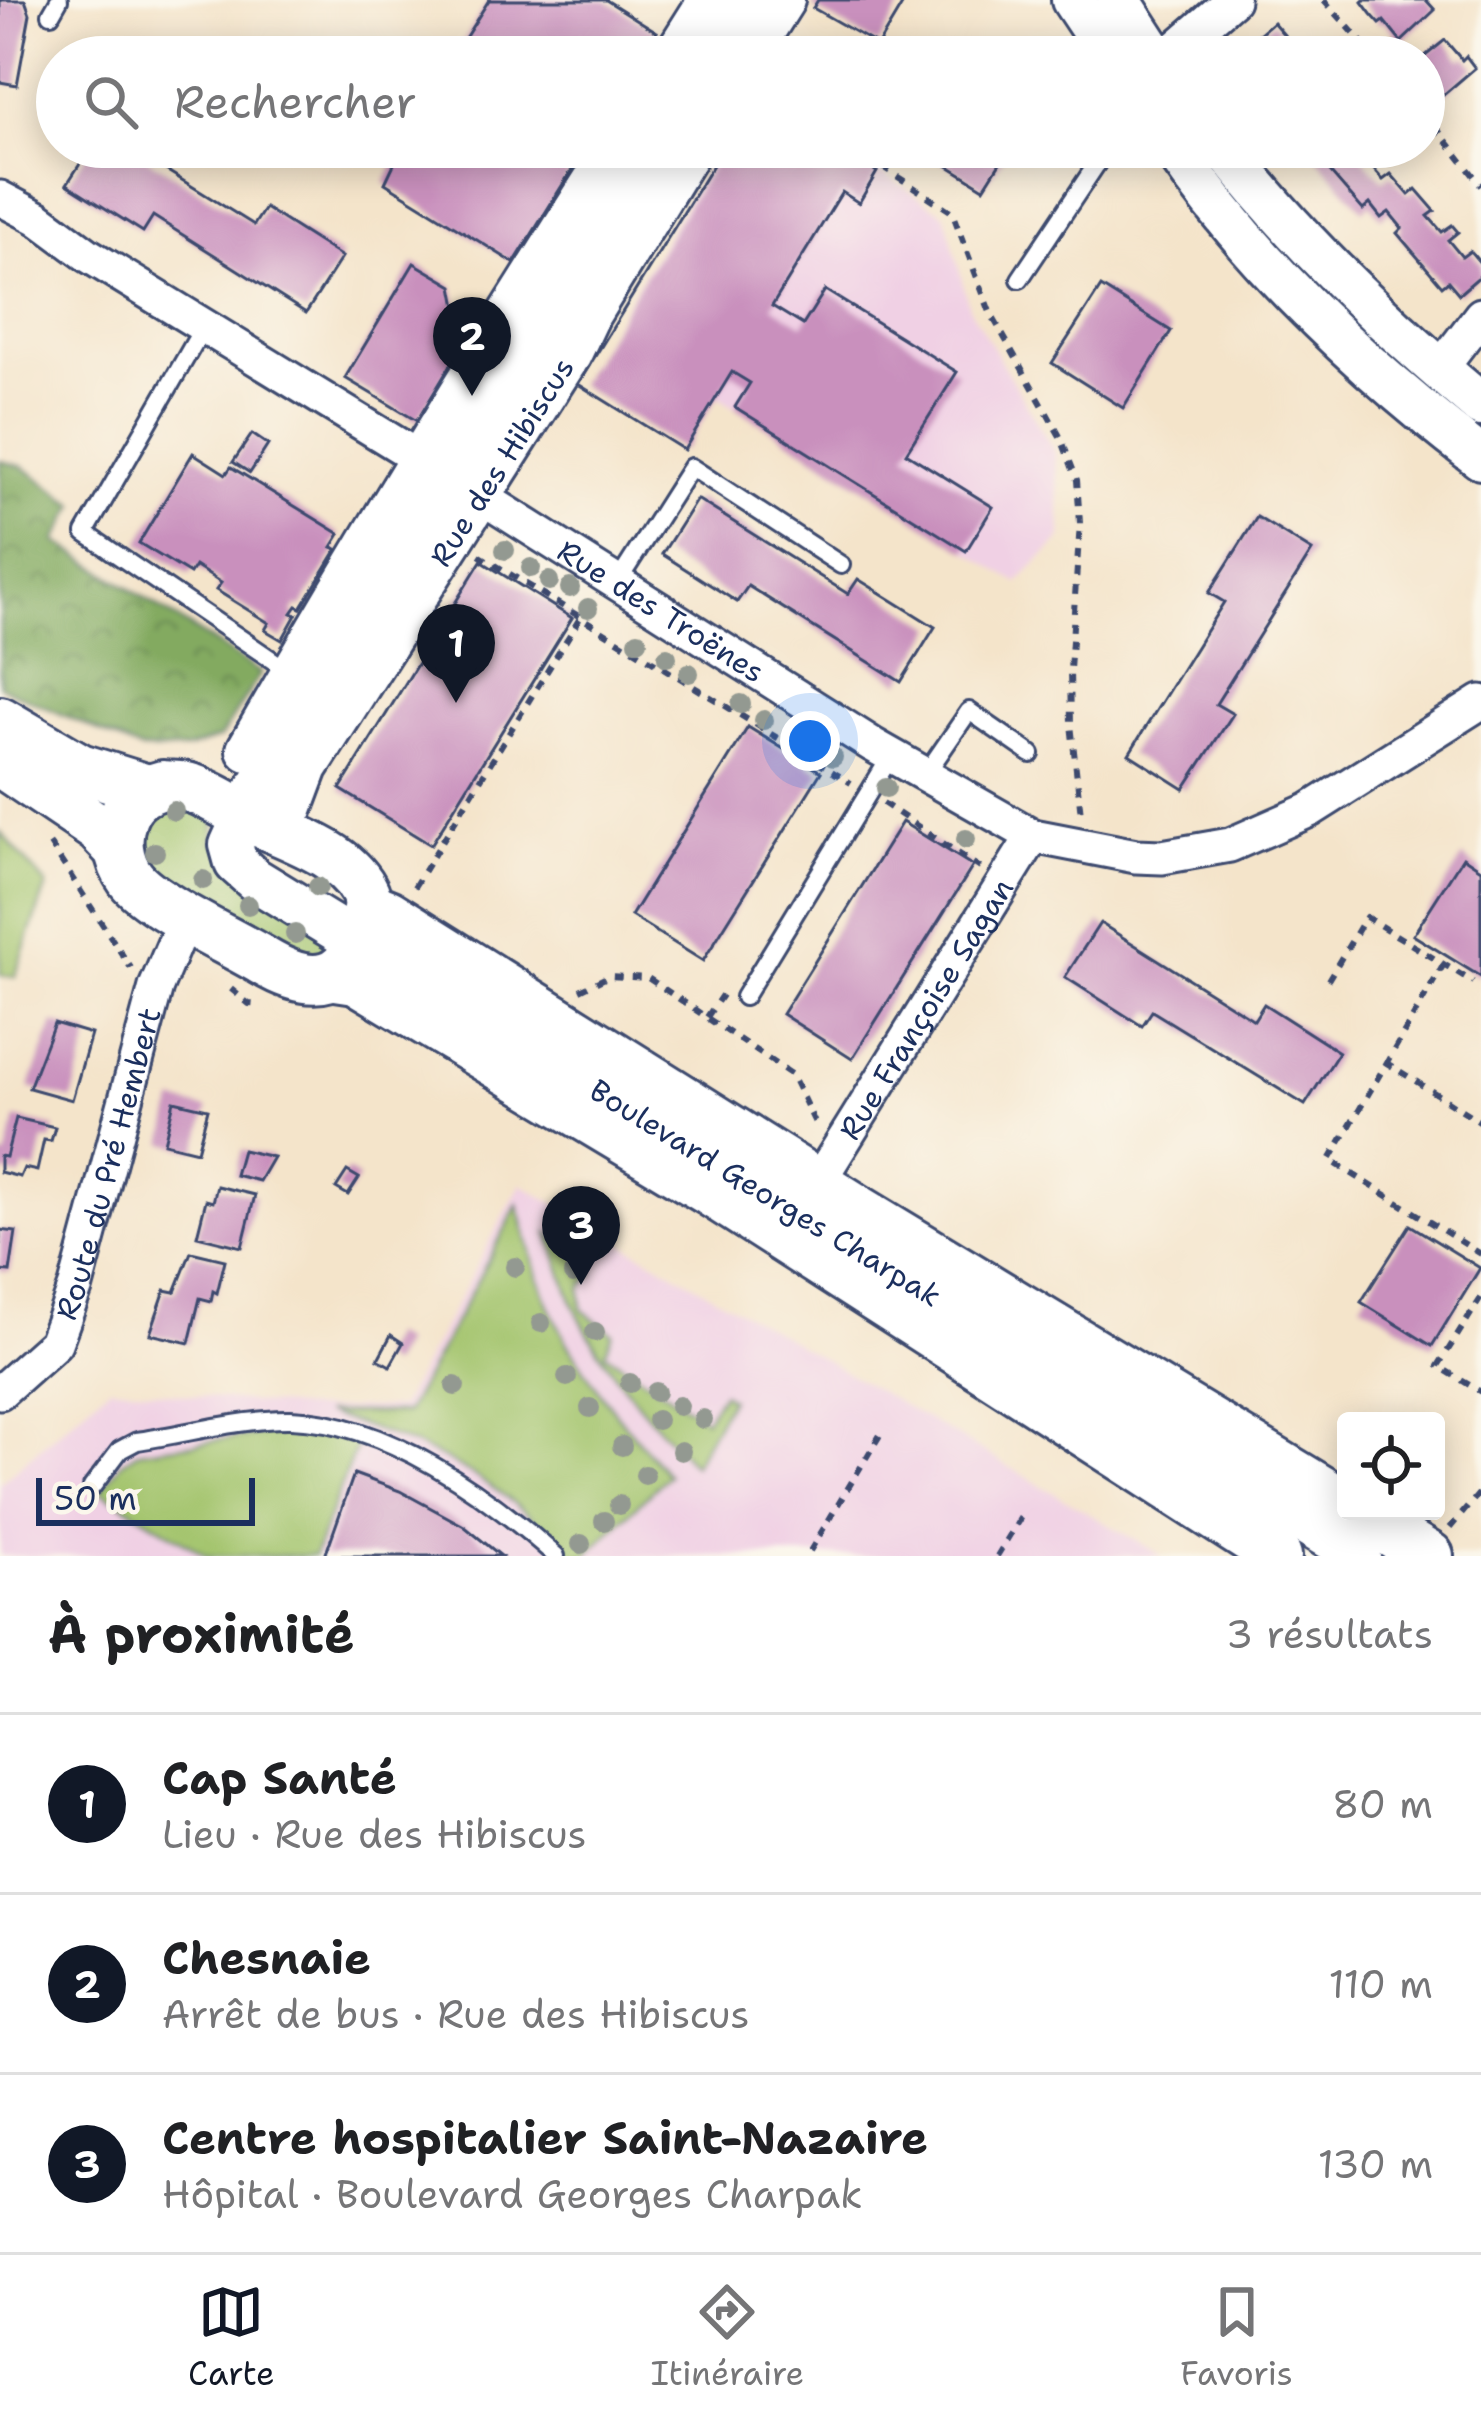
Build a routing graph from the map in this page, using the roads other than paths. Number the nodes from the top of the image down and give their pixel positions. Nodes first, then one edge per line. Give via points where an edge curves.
1 (710, 0) edge
2 (743, 0) edge
3 (783, 0) edge
4 (1073, 0) edge
5 (1119, 0) edge
6 (1232, 0) edge
7 (687, 36) edge
8 (720, 36) edge
9 (760, 36) edge
10 (1098, 36) edge
11 (1142, 36) edge
12 (1190, 36) edge
13 (605, 168) edge
14 (638, 168) edge
15 (678, 168) edge
16 (1094, 168) edge
17 (1190, 168) edge
18 (1241, 168) edge
19 (0, 198) edge
20 (1020, 278) dead end
21 (1481, 315) edge
22 (204, 326) junction
23 (1438, 370) junction
24 (1481, 405) edge
25 (1481, 458) edge
26 (449, 477) junction
27 (841, 565) dead end
28 (617, 583) junction
29 (290, 672) junction
30 (1481, 702) edge
31 (0, 721) edge
32 (1031, 754) dead end
33 (891, 755) junction
34 (0, 762) edge
35 (926, 775) junction
36 (148, 789) junction
37 (238, 803) junction
38 (1033, 836) junction
39 (292, 837) junction
40 (118, 849) junction
41 (186, 916) junction
42 (367, 931) junction
43 (744, 998) dead end
44 (815, 1160) junction
45 (0, 1392) edge
46 (92, 1487) dead end
47 (1337, 1499) edge
48 (1374, 1520) edge
49 (1434, 1548) edge
50 (556, 1556) edge
51 (1277, 1556) edge
52 (1358, 1556) edge

1 - 7 street
2 - 8 street
3 - 9 street
4 - 10 street
5 - 11 street
6 - 12 street
13 - 26 street, Rue des Hibiscus
14 - 26 street, Rue des Hibiscus
15 - 26 street, Rue des Hibiscus via 570,354
16 - 20 lane
17 - 25 street via 1286,285
18 - 23 street
19 - 22 street, Rue des Troënes
21 - 23 street
22 - 26 street, Rue des Troënes
22 - 29 lane via 85,533
23 - 24 street
26 - 28 street, Rue des Troënes
26 - 29 street, Rue des Hibiscus
26 - 37 street, Rue des Hibiscus
26 - 39 street, Rue des Hibiscus via 451,537 307,766 285,826
27 - 28 lane via 691,467
28 - 33 street, Rue des Troënes
29 - 37 street, Rue des Hibiscus via 228,786
30 - 38 street, Rue des Troënes via 1310,810 1230,845 1162,857
31 - 36 main road via 80,768
32 - 35 lane via 970,711
33 - 35 street, Rue des Troënes
33 - 43 lane
34 - 40 main road
35 - 38 street, Rue des Troënes
36 - 37 main road via 186,786
36 - 40 main road via 123,815
37 - 39 main road
37 - 42 street, Boulevard Georges Charpak via 236,863
38 - 44 street, Rue Françoise Sagan
39 - 42 main road via 363,889
40 - 41 main road via 132,880
41 - 42 main road via 309,980
41 - 45 street, Route du Pré Hembert via 156,987 55,1343
42 - 44 main road, Boulevard Georges Charpak via 388,914
42 - 51 main road, Boulevard Georges Charpak via 356,979 711,1192
42 - 52 street, Boulevard Georges Charpak
44 - 47 main road, Boulevard Georges Charpak
46 - 50 lane via 137,1441 290,1419 368,1436 429,1463
48 - 49 main road

